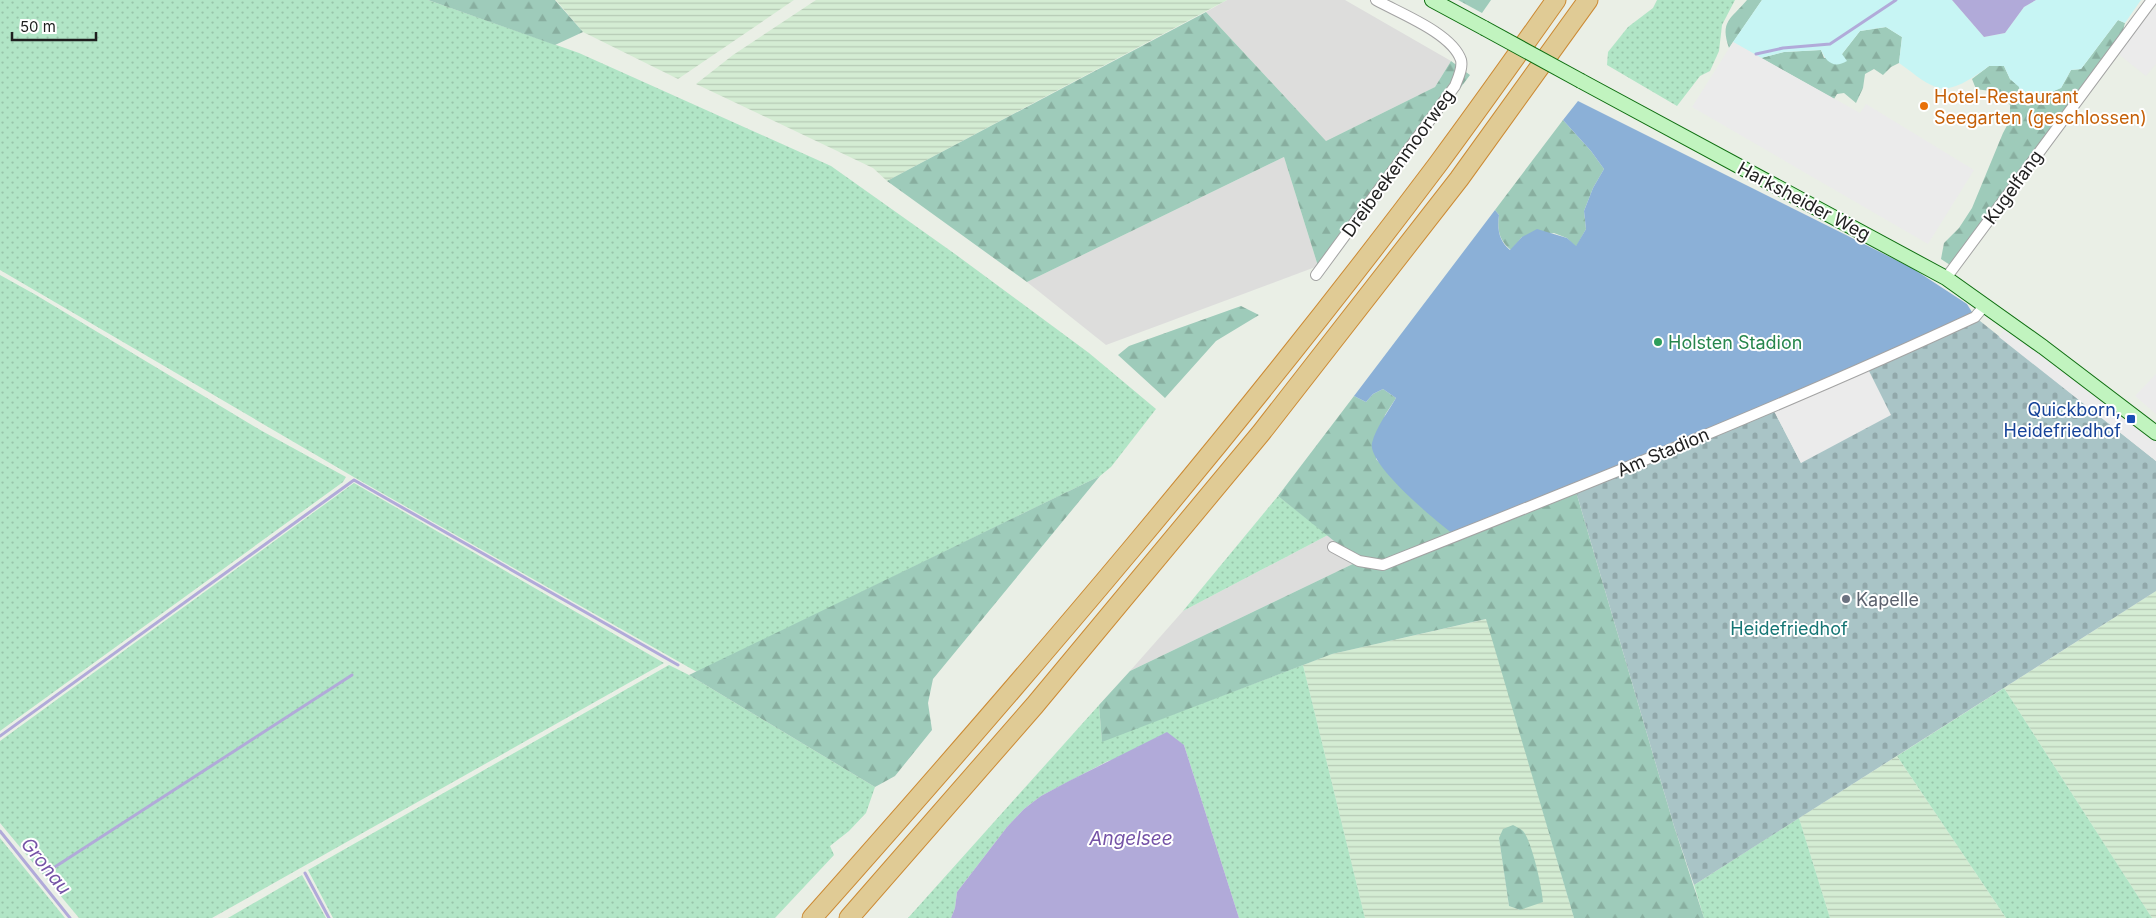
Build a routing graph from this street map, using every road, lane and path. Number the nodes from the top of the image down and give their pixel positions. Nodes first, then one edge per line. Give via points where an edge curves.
1 (1376, 0) edge
2 (1432, 0) edge
3 (1556, 0) edge
4 (1588, 0) edge
5 (2152, 0) edge
6 (1316, 275) dead end
7 (1946, 278) junction
8 (1985, 305) junction
9 (2156, 433) edge
10 (1333, 547) dead end
11 (812, 918) edge
12 (849, 918) edge

1 - 6 street, Dreibeekenmoorweg via 1444,38 1455,48 1461,61 1461,72 1455,86
2 - 7 main road, Harksheider Weg, bridge
3 - 11 highway via 1438,163 1245,409 1014,688
4 - 12 highway via 1459,179 1261,433 1035,705
5 - 7 street, Kugelfang
7 - 8 main road, Harksheider Weg
8 - 9 main road, Harksheider Weg
8 - 10 street, Am Stadion via 1975,318 1862,369 1383,565 1359,560

